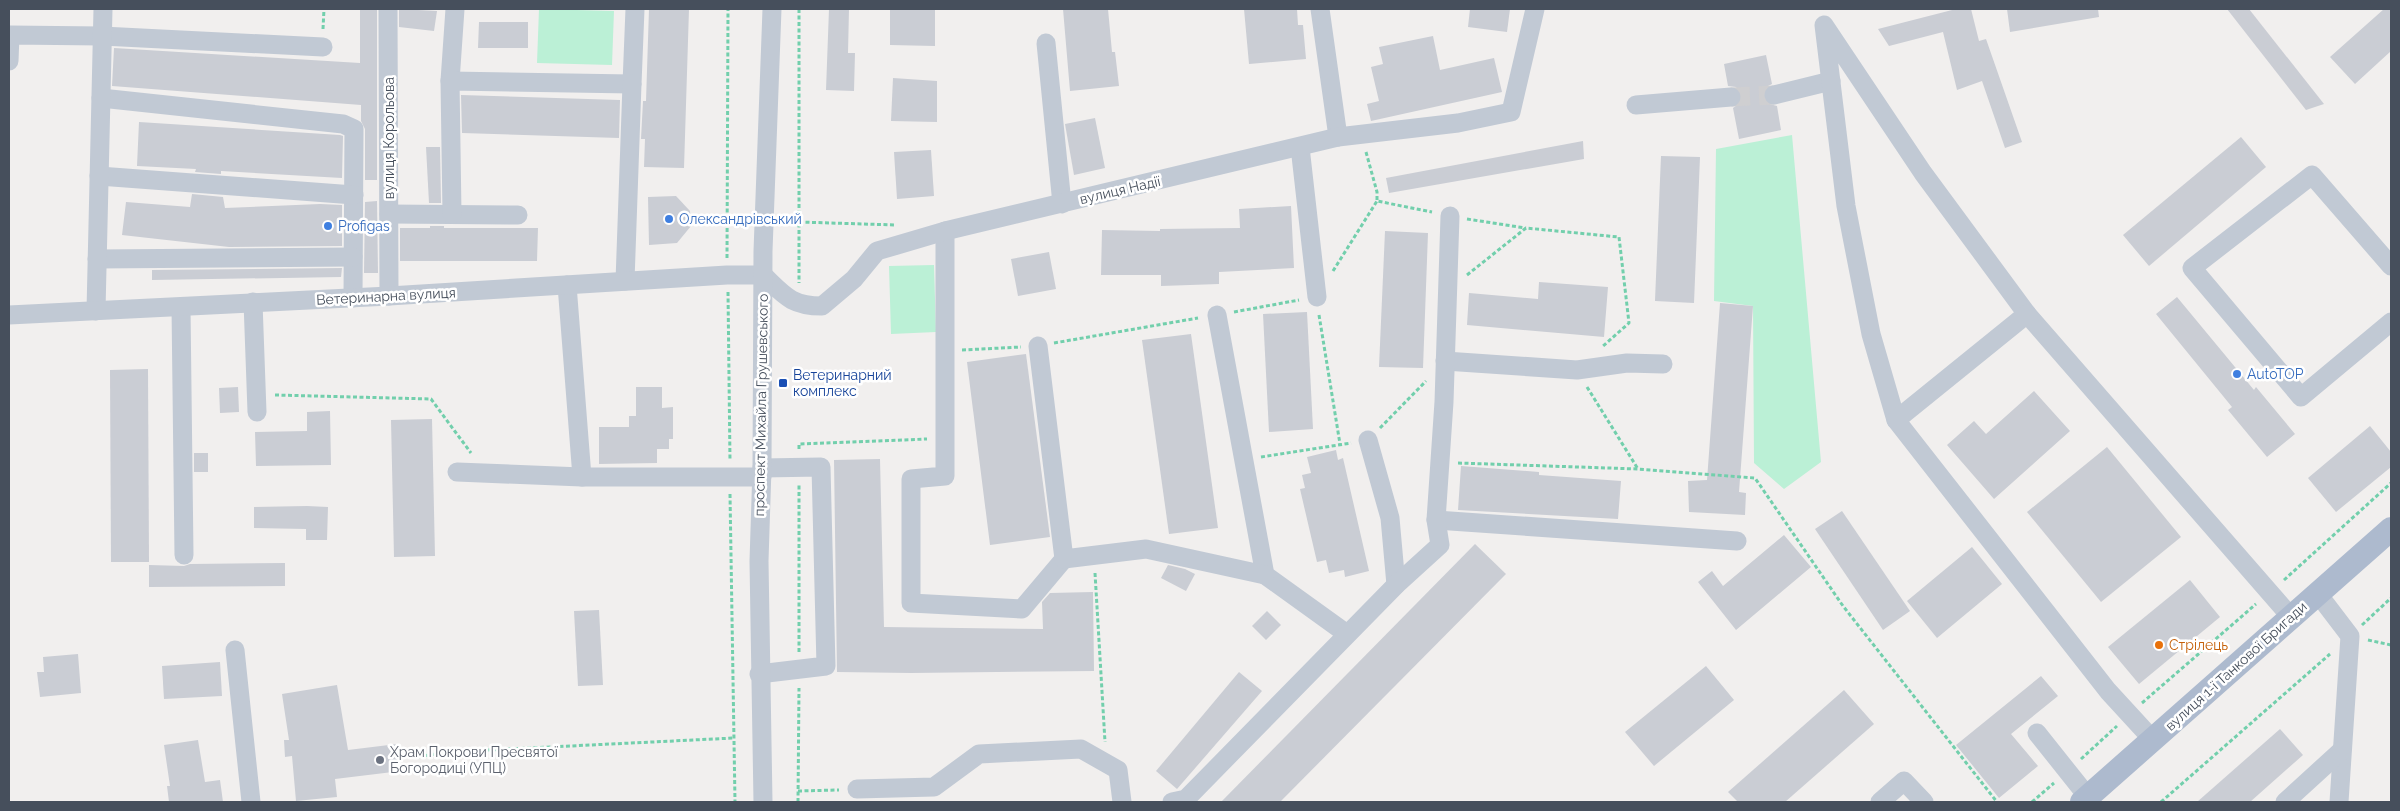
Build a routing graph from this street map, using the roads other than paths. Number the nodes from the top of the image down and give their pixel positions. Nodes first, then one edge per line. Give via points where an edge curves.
1 (103, 9) edge
2 (388, 9) edge
3 (455, 9) edge
4 (635, 9) edge
5 (772, 9) edge
6 (1320, 9) edge
7 (1535, 9) edge
8 (102, 36) junction
9 (1046, 43) dead end
10 (322, 47) dead end
11 (9, 61) edge
12 (450, 81) junction
13 (1831, 81) junction
14 (632, 84) junction
15 (1774, 95) tunnel mouth
16 (1731, 97) tunnel mouth
17 (101, 98) junction
18 (1636, 105) dead end
19 (1338, 137) junction
20 (1300, 147) junction
21 (99, 176) junction
22 (354, 195) junction
23 (1062, 204) junction
24 (389, 214) junction
25 (452, 214) junction
26 (518, 215) dead end
27 (1450, 216) road end
28 (945, 231) junction
29 (353, 257) junction
30 (97, 259) junction
31 (2391, 266) edge
32 (763, 275) junction
33 (625, 281) junction
34 (567, 285) junction
35 (389, 296) junction
36 (1316, 297) road end
37 (353, 298) junction
38 (253, 302) junction
39 (181, 307) junction
40 (96, 311) junction
41 (2027, 314) junction
42 (9, 315) edge
43 (1217, 315) road end
44 (2391, 322) edge
45 (1038, 346) road end
46 (1445, 361) junction
47 (1663, 364) dead end
48 (257, 403) road end
49 (1896, 420) junction
50 (1368, 440) dead end
51 (457, 472) dead end
52 (762, 472) junction
53 (582, 477) junction
54 (1436, 520) junction
55 (2391, 529) edge
56 (1737, 541) dead end
57 (184, 554) dead end
58 (1064, 559) junction
59 (1265, 575) junction
60 (1396, 585) junction
61 (2318, 594) junction
62 (2291, 617) junction
63 (1347, 634) junction
64 (235, 650) dead end
65 (759, 674) junction
66 (2037, 733) dead end
67 (2153, 740) junction
68 (2342, 750) junction
69 (857, 789) road end
70 (2085, 799) edge
71 (251, 802) edge
72 (763, 802) edge
73 (1122, 802) edge
74 (1172, 802) edge
75 (1880, 802) edge
76 (1924, 802) edge
77 (2285, 802) edge
78 (2339, 802) edge

1 - 8 street
2 - 24 street, вулиця Корольова
3 - 12 street
4 - 14 street
5 - 32 street, проспект Михайла Грушевського
6 - 19 street
7 - 19 street, вулиця Надії via 1511,112 1458,123
8 - 10 street
8 - 11 street via 10,35
8 - 17 street
9 - 23 street
12 - 14 street
12 - 25 street
13 - 15 street
13 - 41 street via 1824,25 1922,173
13 - 49 street via 1846,206 1872,334
14 - 33 street
16 - 18 street
17 - 21 street
17 - 22 street via 343,124 354,129
19 - 20 street, вулиця Надії
20 - 23 street, вулиця Надії
20 - 36 street
21 - 22 street
21 - 30 street
22 - 29 street
23 - 28 street, вулиця Надії
24 - 25 street
24 - 35 street, вулиця Корольова
25 - 26 street
27 - 46 street
28 - 32 street, вулиця Надії via 877,251 854,279 822,306 791,301
28 - 58 street via 945,476 911,479 912,603 1022,609
29 - 30 street
29 - 37 street
30 - 40 street
31 - 44 street via 2312,175 2192,268 2301,397
32 - 33 street, Ветеринарна вулиця
32 - 52 street, проспект Михайла Грушевського
33 - 34 street, Ветеринарна вулиця
34 - 35 street, Ветеринарна вулиця
34 - 53 street
35 - 37 street, Ветеринарна вулиця
37 - 38 street, Ветеринарна вулиця
38 - 39 street, Ветеринарна вулиця
38 - 48 street
39 - 40 street, Ветеринарна вулиця
39 - 57 street
40 - 42 street, Ветеринарна вулиця
41 - 49 street
41 - 62 street
43 - 59 street
45 - 58 street
46 - 47 street via 1577,370 1627,363
46 - 54 street
49 - 67 street via 2108,691
50 - 60 street via 1390,518
51 - 53 street
52 - 53 street via 730,477
52 - 65 street, проспект Михайла Грушевського
52 - 65 street via 821,467 826,666
54 - 56 street
54 - 60 street via 1440,545
55 - 61 main road, вулиця 1-ї Танкової Бригади
58 - 59 street via 1146,549
59 - 63 street
60 - 63 street
61 - 62 main road, вулиця 1-ї Танкової Бригади
61 - 68 street via 2350,636
62 - 67 main road, вулиця 1-ї Танкової Бригади
63 - 74 street via 1186,799
64 - 71 street
65 - 72 street, проспект Михайла Грушевського
66 - 70 street via 2068,771
67 - 70 main road, вулиця 1-ї Танкової Бригади
68 - 77 street
68 - 78 street
69 - 73 street via 934,787 979,754 1081,749 1118,770
75 - 76 street via 1904,781

